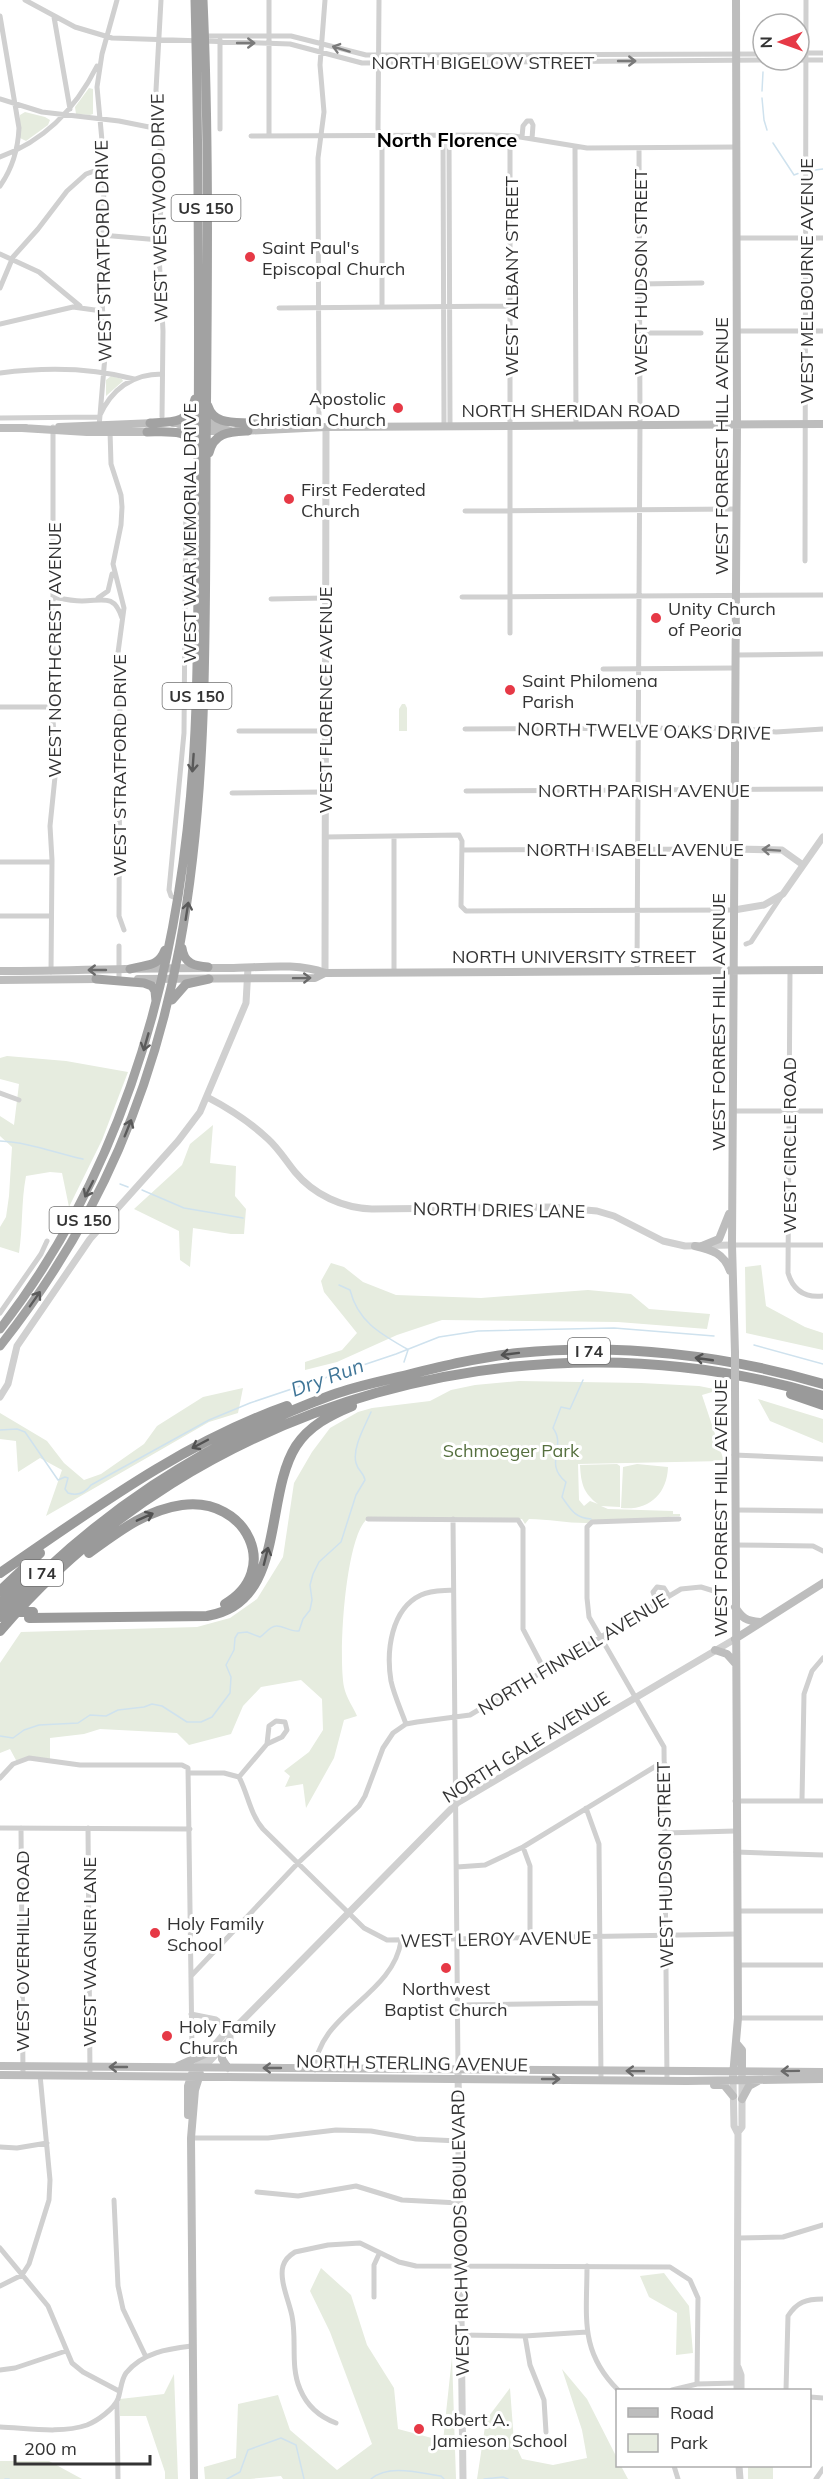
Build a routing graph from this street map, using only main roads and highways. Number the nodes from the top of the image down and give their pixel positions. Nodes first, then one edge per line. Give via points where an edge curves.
1 (195, 0) edge
2 (204, 0) edge
3 (735, 0) edge
4 (198, 39) junction
5 (198, 364) junction
6 (206, 382) junction
7 (736, 424) junction
8 (823, 424) edge
9 (149, 427) junction
10 (202, 427) junction
11 (250, 427) junction
12 (0, 428) edge
13 (198, 482) junction
14 (206, 497) junction
15 (201, 697) junction
16 (177, 898) junction
17 (183, 938) junction
18 (208, 967) junction
19 (165, 968) junction
20 (177, 968) junction
21 (291, 968) junction
22 (130, 969) junction
23 (734, 970) junction
24 (823, 970) edge
25 (0, 971) edge
26 (325, 973) junction
27 (163, 979) junction
28 (174, 979) junction
29 (209, 979) junction
30 (248, 979) junction
31 (0, 980) edge
32 (96, 980) joint
33 (119, 980) junction
34 (156, 1006) junction
35 (157, 1048) junction
36 (732, 1195) junction
37 (733, 1291) junction
38 (0, 1329) edge
39 (0, 1346) edge
40 (519, 1365) junction
41 (719, 1372) junction
42 (823, 1383) edge
43 (333, 1395) junction
44 (823, 1396) edge
45 (823, 1405) edge
46 (162, 1465) junction
47 (88, 1533) junction
48 (0, 1573) edge
49 (823, 1583) edge
50 (44, 1584) junction
51 (0, 1591) edge
52 (0, 1603) edge
53 (735, 1606) junction
54 (0, 1612) edge
55 (31, 1615) junction
56 (0, 1618) edge
57 (760, 1623) junction
58 (0, 1631) edge
59 (735, 1639) junction
60 (715, 1650) road end
61 (735, 1663) junction
62 (222, 2047) road end
63 (207, 2053) road end
64 (738, 2055) junction
65 (0, 2066) edge
66 (176, 2067) junction
67 (200, 2067) junction
68 (228, 2068) junction
69 (23, 2070) junction
70 (90, 2071) junction
71 (315, 2072) junction
72 (715, 2072) junction
73 (823, 2072) edge
74 (0, 2075) edge
75 (667, 2075) junction
76 (173, 2076) junction
77 (195, 2076) junction
78 (738, 2076) junction
79 (758, 2076) junction
80 (823, 2079) edge
81 (687, 2081) junction
82 (187, 2093) junction
83 (733, 2096) road end
84 (742, 2099) road end
85 (191, 2138) junction
86 (194, 2479) edge

1 - 4 highway, WEST WAR MEMORIAL DRIVE / US 150
2 - 4 highway, WEST WAR MEMORIAL DRIVE / US 150 via 204,25
3 - 7 main road, WEST FORREST HILL AVENUE
4 - 5 highway, WEST WAR MEMORIAL DRIVE / US 150
4 - 6 highway, WEST WAR MEMORIAL DRIVE / US 150
5 - 9 highway via 195,400 189,414 178,421
5 - 10 highway, WEST WAR MEMORIAL DRIVE / US 150
6 - 10 highway, WEST WAR MEMORIAL DRIVE / US 150
6 - 11 highway via 207,403 215,418
7 - 8 main road, NORTH SHERIDAN ROAD
7 - 11 main road, NORTH SHERIDAN ROAD
7 - 23 main road, WEST FORREST HILL AVENUE
9 - 10 main road, NORTH SHERIDAN ROAD
9 - 12 main road, NORTH SHERIDAN ROAD via 110,428 99,424 53,429
9 - 13 highway via 190,437 195,446
10 - 11 main road, NORTH SHERIDAN ROAD
10 - 13 highway, WEST WAR MEMORIAL DRIVE / US 150
10 - 14 highway, WEST WAR MEMORIAL DRIVE / US 150
11 - 14 highway via 223,433 213,441 208,456
13 - 15 highway, WEST WAR MEMORIAL DRIVE / US 150
14 - 15 highway, WEST WAR MEMORIAL DRIVE / US 150
15 -> 16 highway, WEST WAR MEMORIAL DRIVE / US 150
17 -> 15 highway, WEST WAR MEMORIAL DRIVE / US 150 via 199,811
16 - 19 highway, WEST WAR MEMORIAL DRIVE / US 150
16 - 22 highway via 161,958 151,966
17 - 18 highway via 184,958
17 - 20 highway, WEST WAR MEMORIAL DRIVE / US 150
18 - 20 main road, NORTH UNIVERSITY STREET
18 - 21 main road, NORTH UNIVERSITY STREET
19 - 20 main road, NORTH UNIVERSITY STREET
19 - 22 main road, NORTH UNIVERSITY STREET
19 - 27 highway, WEST WAR MEMORIAL DRIVE / US 150
20 - 28 highway, WEST WAR MEMORIAL DRIVE / US 150
21 - 26 main road, NORTH UNIVERSITY STREET
21 - 30 main road via 255,974
22 -> 25 main road, NORTH UNIVERSITY STREET
23 - 24 main road, NORTH UNIVERSITY STREET
23 - 26 main road, NORTH UNIVERSITY STREET
23 - 36 main road, WEST FORREST HILL AVENUE
30 -> 26 main road, NORTH UNIVERSITY STREET via 315,978
27 - 28 main road, NORTH UNIVERSITY STREET
27 - 33 main road, NORTH UNIVERSITY STREET
27 - 34 highway, WEST WAR MEMORIAL DRIVE / US 150
28 - 29 main road, NORTH UNIVERSITY STREET
28 - 35 highway, WEST WAR MEMORIAL DRIVE / US 150
29 - 30 main road, NORTH UNIVERSITY STREET
29 - 35 highway via 187,983 176,993
31 - 32 main road
32 - 33 highway
33 - 34 highway via 151,985
34 -> 38 highway, WEST WAR MEMORIAL DRIVE / US 150 via 136,1077 91,1185 52,1254
39 -> 35 highway, WEST WAR MEMORIAL DRIVE / US 150 via 48,1280 91,1207 127,1129
36 - 37 main road, WEST FORREST HILL AVENUE
36 - 37 main road via 721,1237 698,1246 724,1258
37 - 53 main road, WEST FORREST HILL AVENUE, bridge
40 - 41 highway, I 74 via 612,1363
40 - 50 highway, I 74 via 439,1376 372,1393 251,1439 151,1496
55 -> 40 highway via 204,1616 231,1608 249,1594 259,1577 289,1462 299,1442 314,1426 362,1402 416,1386
41 - 44 highway, I 74
41 - 45 highway
42 -> 43 highway, I 74 via 727,1362 655,1353 526,1352 447,1365
43 -> 46 highway via 315,1397 238,1425
43 - 47 highway, I 74 via 203,1453
46 - 48 highway
46 - 51 highway via 43,1551
47 - 52 highway via 50,1558
47 - 56 highway, I 74
49 - 57 main road, NORTH GALE AVENUE
50 -> 55 highway via 132,1523 182,1505 210,1506 227,1512 242,1525 252,1546 252,1566 246,1584 231,1600 213,1608
50 - 58 highway, I 74
53 - 57 main road via 742,1617
53 - 59 main road, WEST FORREST HILL AVENUE
54 - 55 highway, bridge
55 - 56 highway
57 - 59 main road, NORTH GALE AVENUE
59 - 61 main road, WEST FORREST HILL AVENUE
60 - 61 main road via 728,1654
61 - 64 main road, WEST FORREST HILL AVENUE
62 - 68 main road via 222,2059
63 - 66 main road
64 - 72 main road
64 - 78 main road, WEST FORREST HILL AVENUE
64 - 79 main road
65 - 69 main road, NORTH STERLING AVENUE
66 - 67 main road, NORTH STERLING AVENUE
66 -> 70 main road, NORTH STERLING AVENUE
67 - 68 main road, NORTH STERLING AVENUE
67 - 77 main road
71 -> 68 main road, NORTH STERLING AVENUE
69 - 70 main road, NORTH STERLING AVENUE
69 - 70 main road, NORTH STERLING AVENUE via 40,2075
69 - 74 main road, NORTH STERLING AVENUE
70 - 76 main road, NORTH STERLING AVENUE
71 - 75 main road, NORTH STERLING AVENUE
71 - 77 main road, NORTH STERLING AVENUE
72 - 75 main road, NORTH STERLING AVENUE
72 - 78 main road, NORTH STERLING AVENUE
73 -> 79 main road, NORTH STERLING AVENUE
75 - 81 main road, NORTH STERLING AVENUE
76 - 77 main road, NORTH STERLING AVENUE
76 - 82 main road via 184,2083
77 - 82 main road
77 - 85 main road
78 - 79 main road, NORTH STERLING AVENUE
78 - 81 main road, NORTH STERLING AVENUE
79 - 80 main road, NORTH STERLING AVENUE
79 - 84 main road
81 - 83 main road via 724,2085
82 - 85 main road
85 - 86 main road

